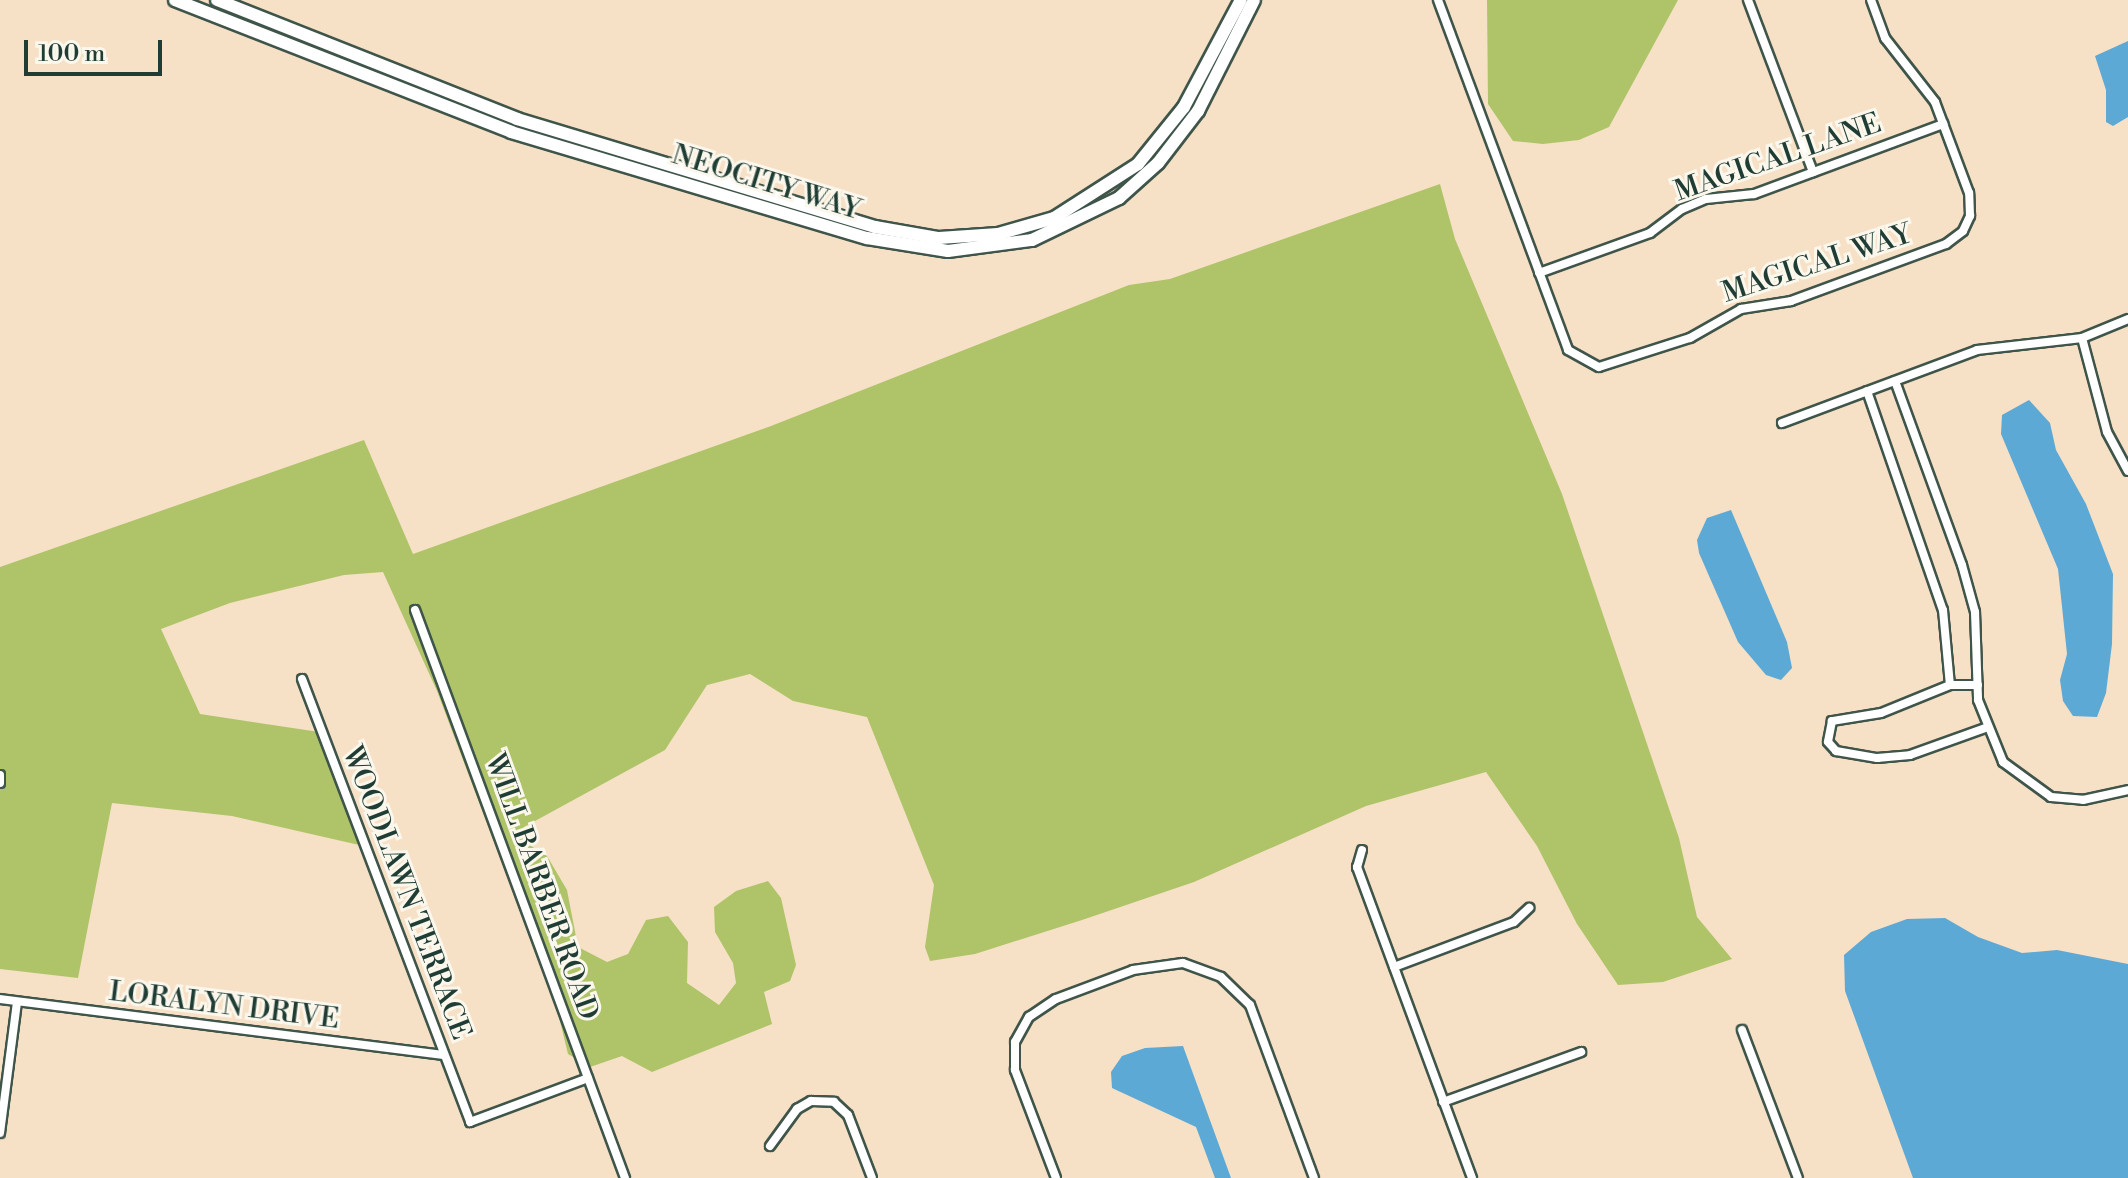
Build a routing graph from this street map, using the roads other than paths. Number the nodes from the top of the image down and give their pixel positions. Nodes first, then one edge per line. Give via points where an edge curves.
1 (175, 0) edge
2 (217, 0) edge
3 (1241, 0) edge
4 (1254, 0) edge
5 (1438, 0) edge
6 (1748, 0) edge
7 (1871, 0) edge
8 (1943, 124) junction
9 (1813, 172) junction
10 (751, 188) junction
11 (748, 203) junction
12 (951, 237) junction
13 (948, 251) junction
14 (1539, 273) junction
15 (2128, 319) edge
16 (2082, 338) junction
17 (1895, 381) junction
18 (1867, 391) junction
19 (1782, 423) dead end
20 (2128, 471) edge
21 (415, 610) dead end
22 (302, 679) dead end
23 (1950, 685) junction
24 (1978, 685) junction
25 (1985, 728) junction
26 (0, 775) edge
27 (0, 783) edge
28 (2128, 790) edge
29 (1362, 850) dead end
30 (1529, 908) dead end
31 (1394, 967) junction
32 (0, 999) edge
33 (17, 1002) junction
34 (1742, 1030) dead end
35 (1581, 1052) dead end
36 (443, 1055) junction
37 (588, 1078) junction
38 (1443, 1102) junction
39 (0, 1133) edge
40 (770, 1146) dead end
41 (625, 1178) edge
42 (872, 1178) edge
43 (1056, 1178) edge
44 (1314, 1178) edge
45 (1472, 1178) edge
46 (1798, 1178) edge

1 - 11 street, NEOCITY WAY via 488,124
2 - 10 street, NEOCITY WAY via 517,119
3 - 12 street, NEOCITY WAY via 1184,107 1138,164 1054,218 998,234
4 - 13 street, NEOCITY WAY via 1198,111 1158,163 1119,198 1032,240
5 - 14 street, MAGICAL WAY
6 - 9 street
7 - 8 street, MAGICAL WAY via 1885,38 1935,102
8 - 9 street, MAGICAL LANE
8 - 14 street, MAGICAL WAY via 1969,193 1970,216 1946,244 1791,301 1741,309 1690,338 1599,367 1568,350
9 - 14 street, MAGICAL LANE via 1754,194 1706,199 1650,233
10 - 11 street
10 - 12 street, NEOCITY WAY via 875,227
11 - 13 street, NEOCITY WAY via 893,245
12 - 13 street
15 - 16 street
16 - 17 street via 1977,350
16 - 20 street via 2107,432
17 - 18 street
17 - 24 street via 1975,612
18 - 19 street
18 - 23 street via 1943,610
21 - 37 street, WILL BARBER ROAD
22 - 36 street, WOODLAWN TERRACE
23 - 24 street
23 - 25 street via 1881,713 1832,721 1828,742 1836,751 1877,758 1910,755
24 - 25 street
25 - 28 street via 2003,762 2051,797 2083,800
26 - 27 street
29 - 31 street via 1357,867
30 - 31 street via 1514,922
31 - 38 street
32 - 33 street, LORALYN DRIVE
33 - 36 street, LORALYN DRIVE
33 - 39 street
34 - 46 street
35 - 38 street
36 - 37 street, WOODLAWN TERRACE via 470,1122
37 - 41 street, WILL BARBER ROAD
38 - 45 street
40 - 42 street via 797,1109 811,1101 834,1102 848,1115
43 - 44 street via 1015,1070 1015,1042 1029,1017 1056,999 1133,970 1183,963 1221,977 1250,1005

